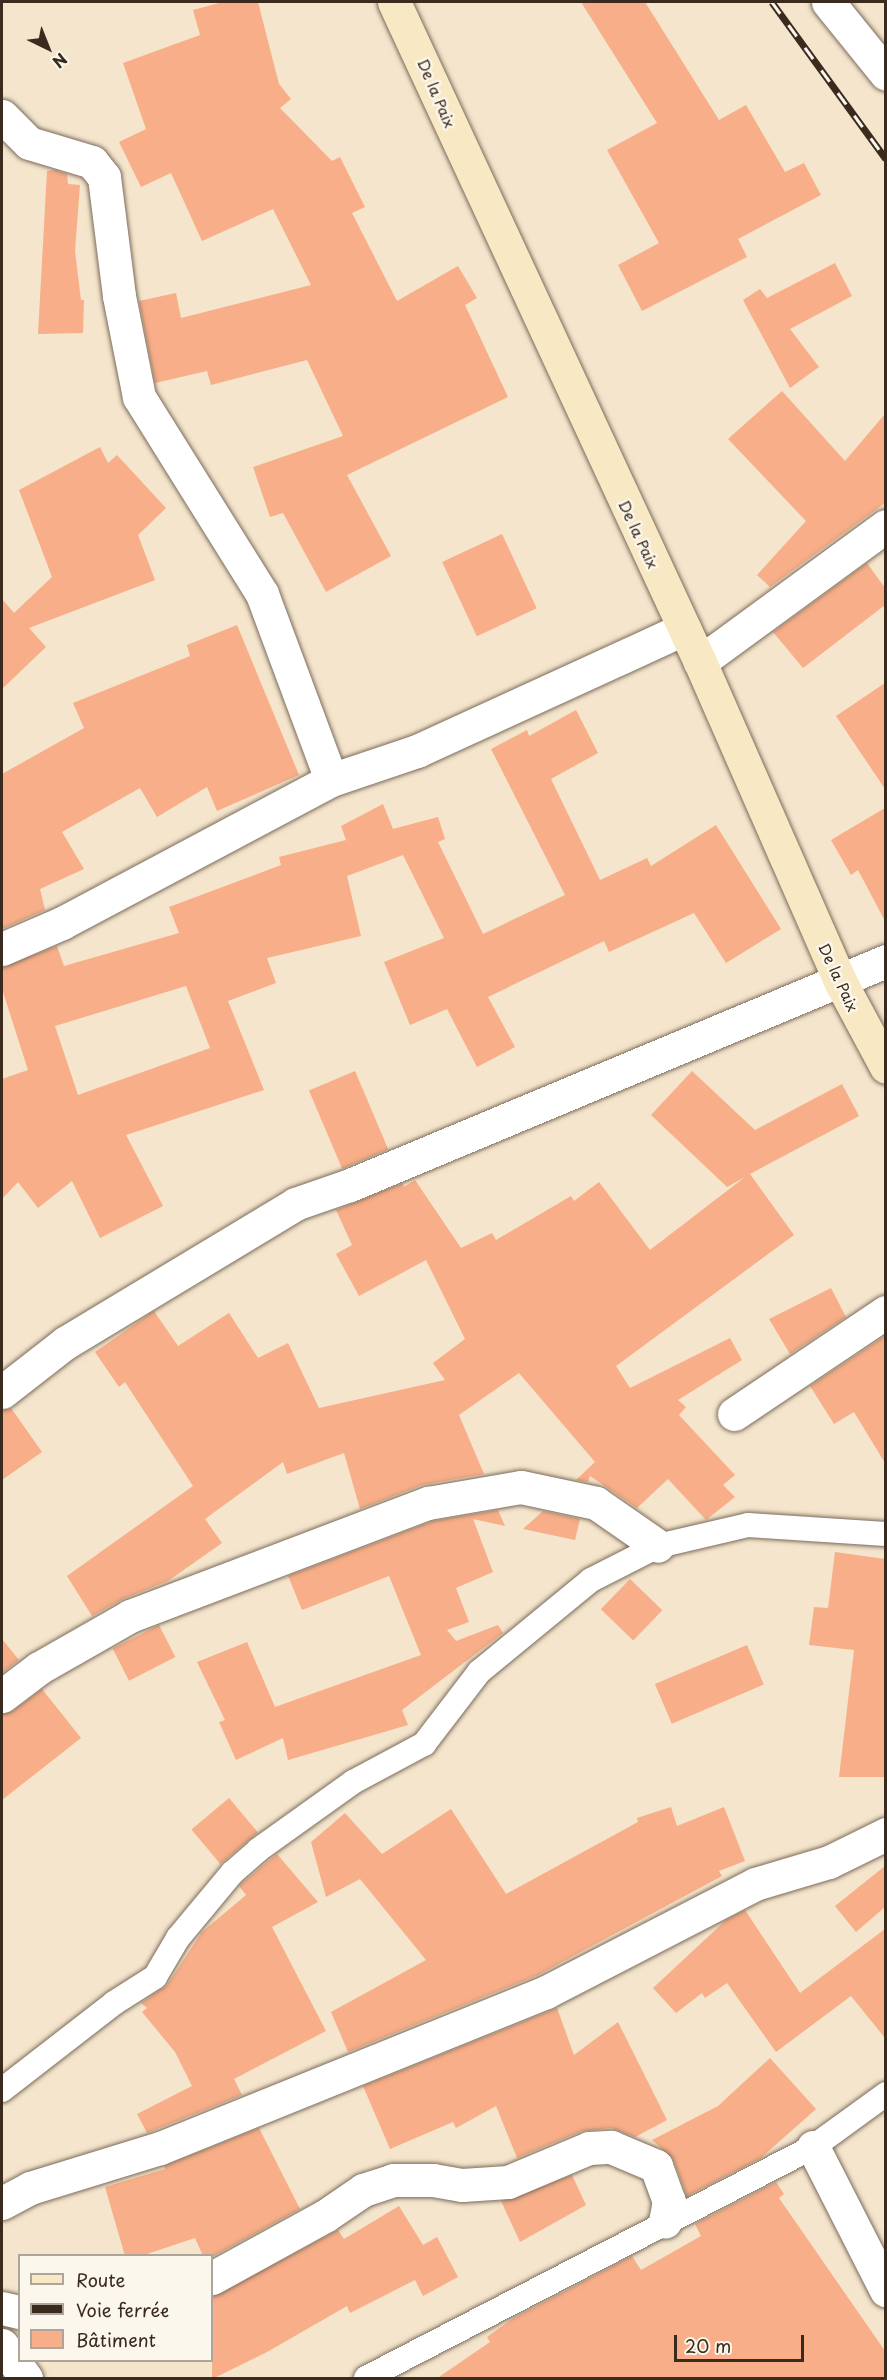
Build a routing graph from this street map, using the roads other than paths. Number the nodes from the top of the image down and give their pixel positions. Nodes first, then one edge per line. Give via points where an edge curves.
1 (394, 2) edge
2 (828, 2) edge
3 (885, 75) edge
4 (2, 116) edge
5 (885, 526) edge
6 (684, 629) junction
7 (700, 662) junction
8 (331, 780) junction
9 (2, 949) edge
10 (885, 961) edge
11 (841, 982) junction
12 (885, 1067) edge
13 (885, 1312) edge
14 (2, 1392) edge
15 (734, 1414) dead end
16 (885, 1534) edge
17 (658, 1546) junction
18 (2, 1696) edge
19 (885, 1834) edge
20 (2, 2090) edge
21 (885, 2094) edge
22 (813, 2147) junction
23 (2, 2203) edge
24 (665, 2222) junction
25 (213, 2277) edge
26 (885, 2290) edge
27 (2, 2308) edge
28 (18, 2312) edge
29 (2, 2345) edge
30 (26, 2379) edge
31 (366, 2379) edge

1 - 6 street, De la Paix
2 - 3 street
4 - 8 street via 29,143 92,162 104,177 119,296 139,397 262,594
5 - 7 street
6 - 7 street, De la Paix
6 - 8 street via 417,751
7 - 11 street, De la Paix
8 - 9 street via 62,923
10 - 11 street
11 - 12 street, De la Paix
11 - 14 street via 350,1185 295,1204 64,1343
13 - 15 street
16 - 17 lane via 748,1524
17 - 18 street via 596,1503 521,1487 428,1503 130,1616 39,1668
17 - 20 lane via 591,1580 488,1665 424,1744 353,1782 258,1850 232,1873 178,1938 155,1977 114,2003
19 - 23 street via 829,1862 755,1884 546,1992 160,2148 30,2188
21 - 22 lane
22 - 24 lane
22 - 26 street
24 - 25 street via 669,2201 656,2166 611,2147 589,2148 507,2182 462,2185 393,2180 373,2187
24 - 31 lane
27 - 28 street
29 - 30 street

